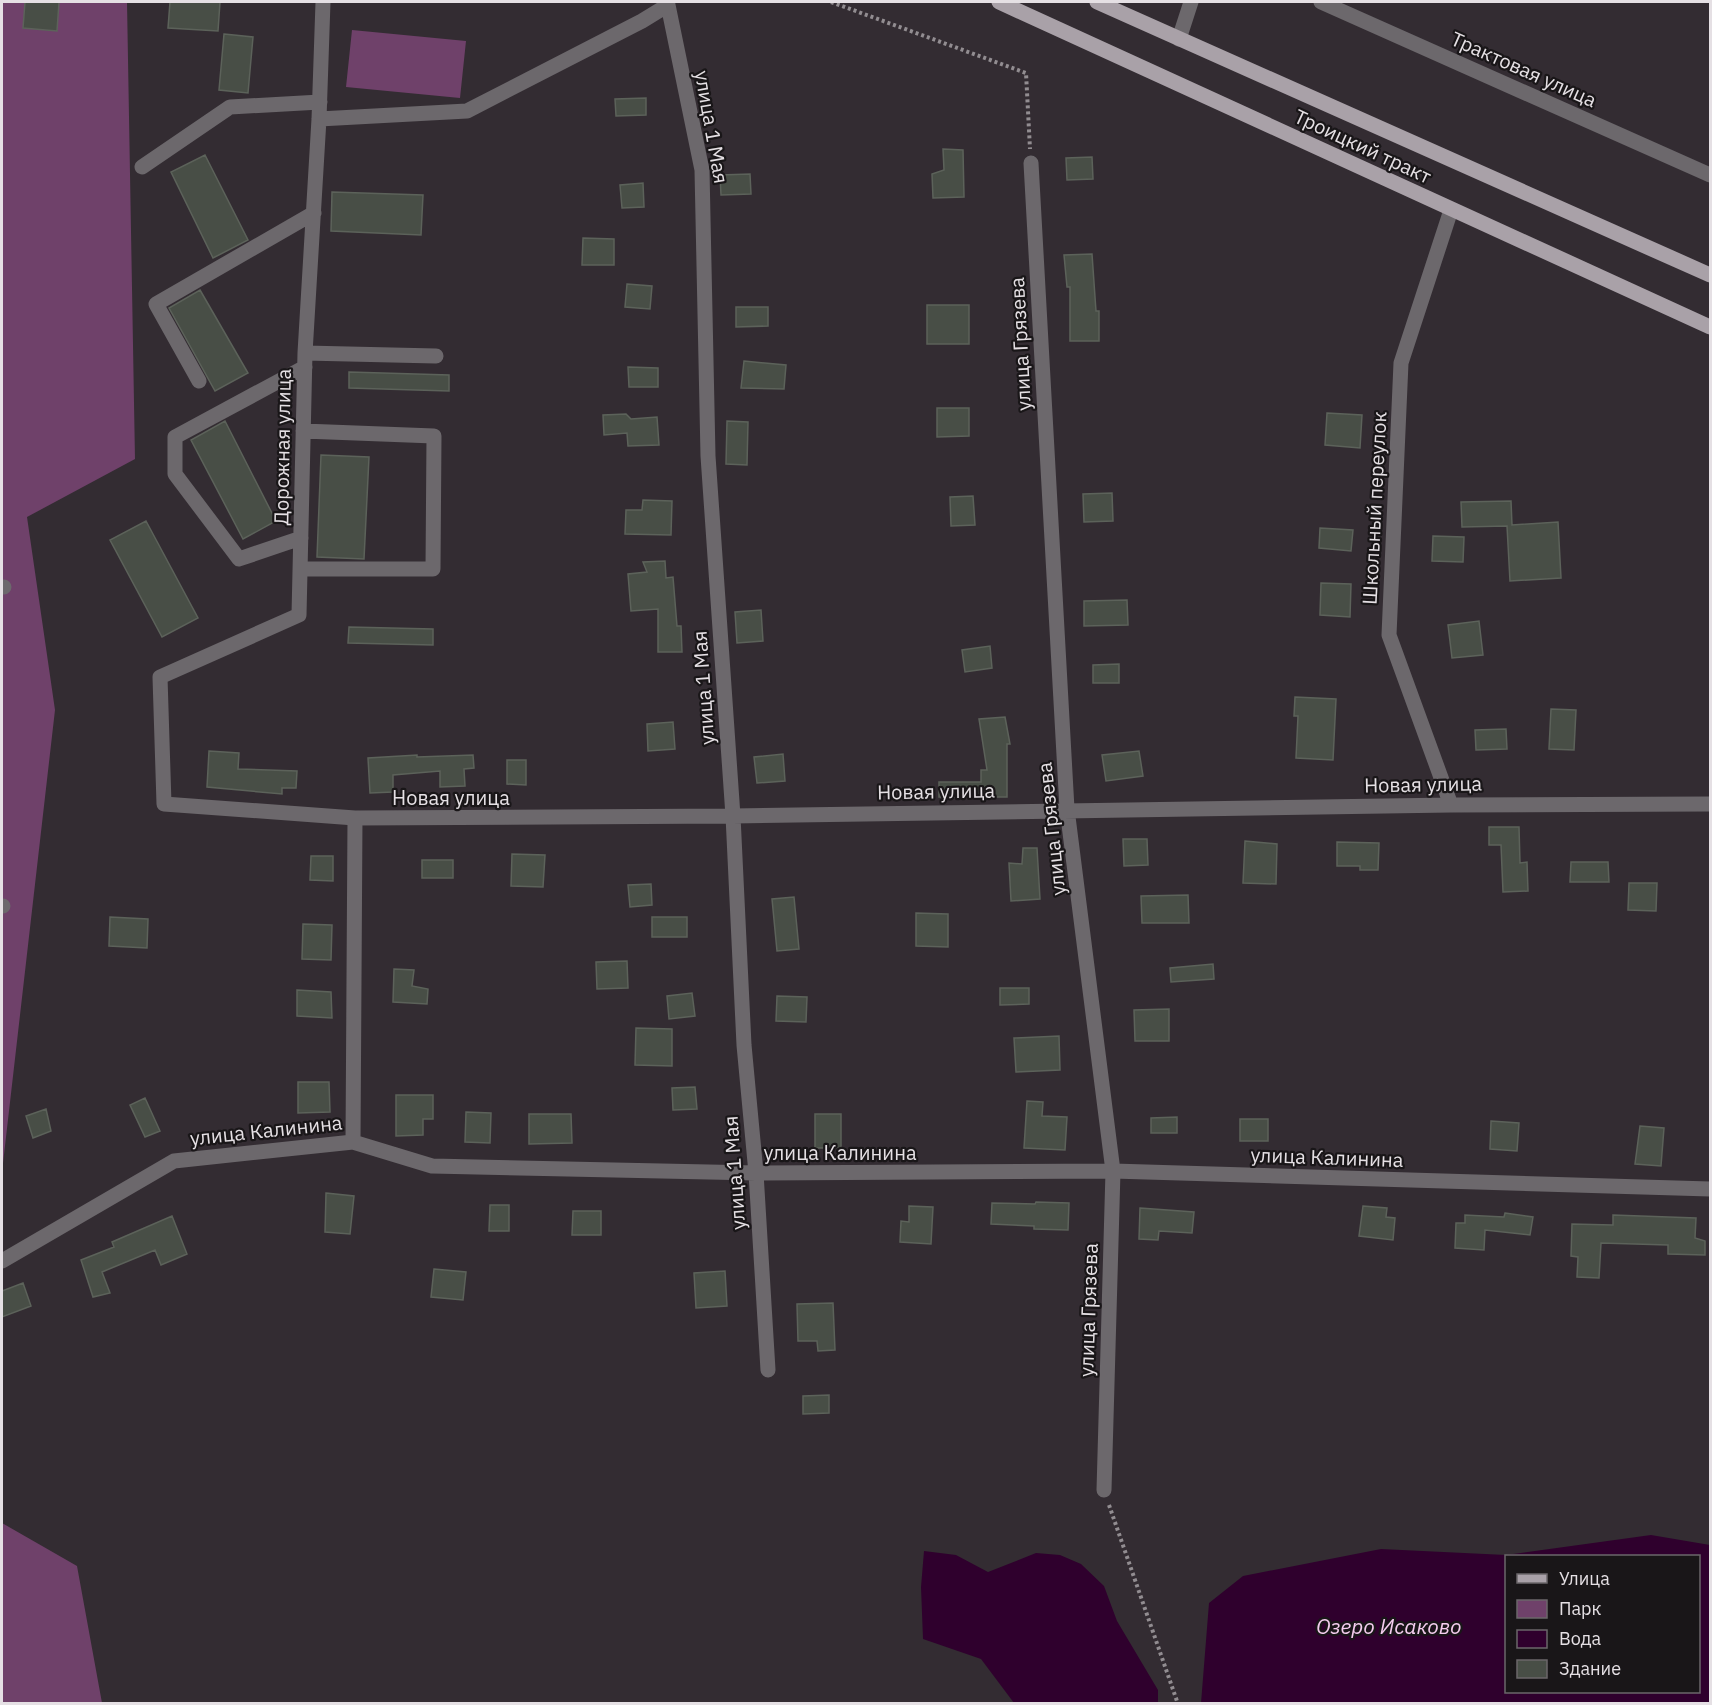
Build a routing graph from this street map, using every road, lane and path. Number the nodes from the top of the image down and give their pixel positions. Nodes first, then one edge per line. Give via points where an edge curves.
1 (323, 2) edge
2 (831, 2) edge
3 (999, 2) edge
4 (1097, 2) edge
5 (1191, 2) edge
6 (1321, 2) edge
7 (1179, 39) junction
8 (320, 102) junction
9 (320, 119) junction
10 (1031, 163) joint
11 (142, 167) dead end
12 (1710, 175) edge
13 (1452, 210) junction
14 (314, 213) junction
15 (1710, 276) edge
16 (1710, 327) edge
17 (436, 356) dead end
18 (305, 360) junction
19 (199, 381) dead end
20 (303, 431) junction
21 (301, 538) junction
22 (300, 569) junction
23 (164, 804) joint
24 (1710, 804) edge
25 (1451, 805) junction
26 (1067, 809) junction
27 (733, 816) junction
28 (355, 818) junction
29 (353, 1142) junction
30 (1113, 1171) junction
31 (756, 1173) junction
32 (1710, 1189) edge
33 (2, 1261) edge
34 (768, 1370) dead end
35 (1104, 1490) joint
36 (1178, 1704) edge

1 - 8 street, Дорожная улица
2 - 10 path via 1026,73
3 - 13 main road, Троицкий тракт
4 - 7 main road, Троицкий тракт
5 - 7 street
6 - 12 street, Трактовая улица
7 - 15 main road, Троицкий тракт
8 - 9 street, Дорожная улица
8 - 11 street via 230,107
9 - 14 street, Дорожная улица
9 - 27 street, улица 1 Мая via 466,111 668,5 702,170 708,456
10 - 26 street, улица Грязева
13 - 16 main road, Троицкий тракт
13 - 25 street, Школьный переулок via 1401,363 1389,635
14 - 18 street, Дорожная улица
14 - 19 street via 156,304
17 - 18 street
18 - 20 street, Дорожная улица
18 - 21 street via 175,437 175,474 239,559
20 - 21 street, Дорожная улица
20 - 22 street via 434,436 433,569
21 - 22 street, Дорожная улица
22 - 23 street, Дорожная улица via 299,615 160,677
23 - 28 street, Новая улица
24 - 25 street, Новая улица
25 - 26 street, Новая улица
26 - 27 street, Новая улица
26 - 30 street, улица Грязева
27 - 28 street, Новая улица
27 - 31 street, улица 1 Мая via 744,1045
28 - 29 street
29 - 31 street, улица Калинина via 432,1166
29 - 33 street, улица Калинина via 174,1161
30 - 31 street, улица Калинина
30 - 32 street, улица Калинина
30 - 35 street, улица Грязева
31 - 34 street, улица 1 Мая
35 - 36 path

